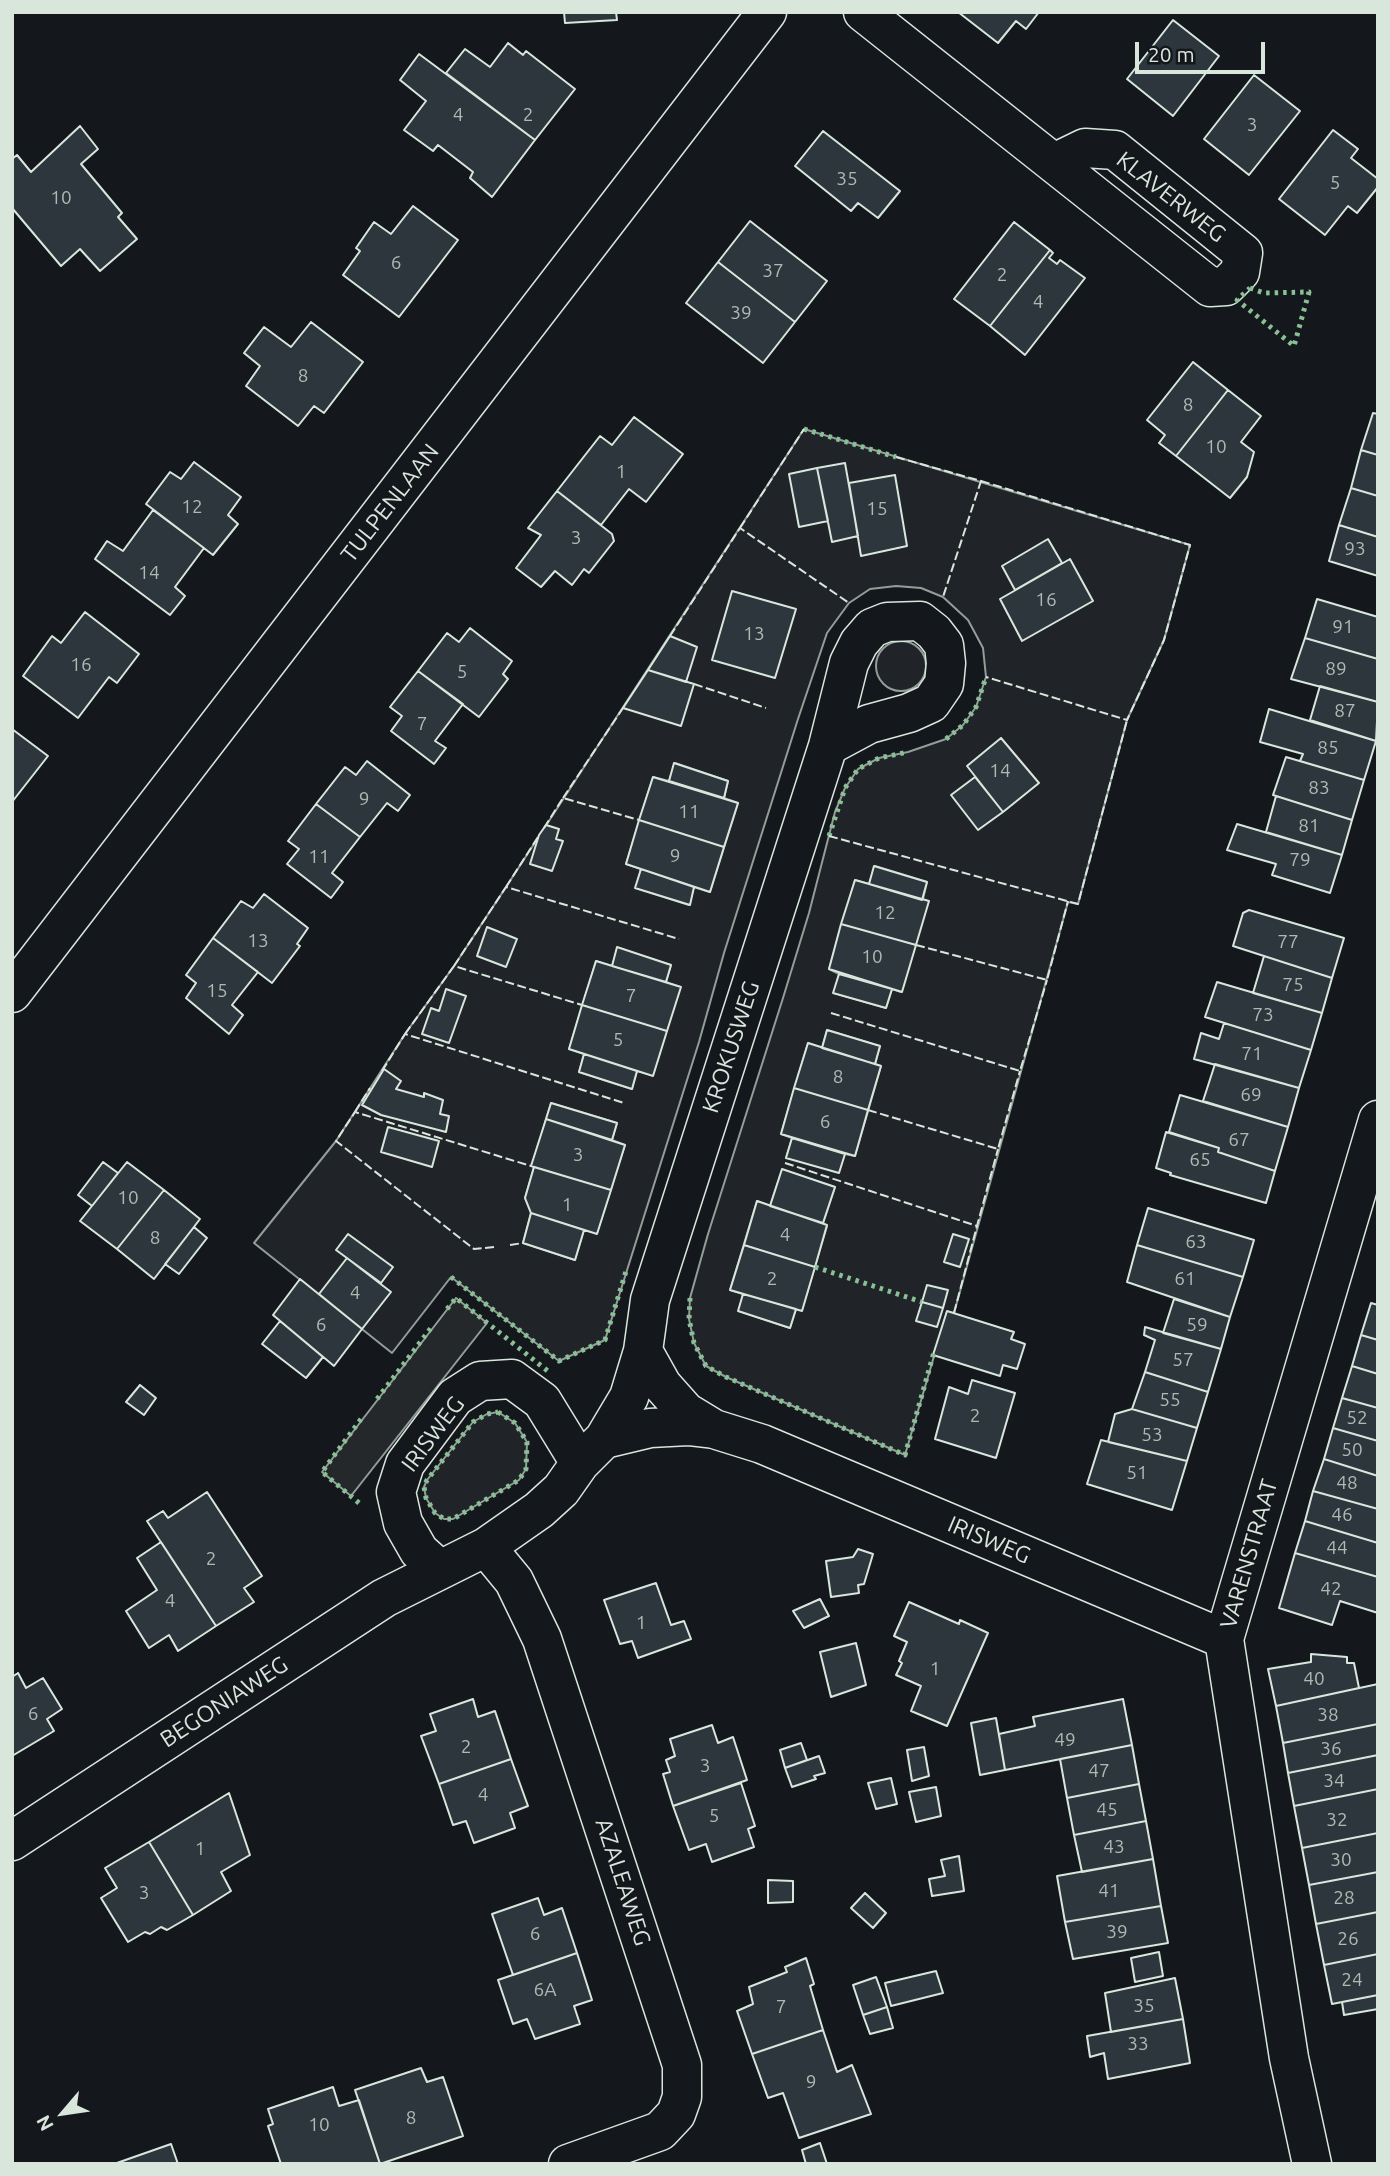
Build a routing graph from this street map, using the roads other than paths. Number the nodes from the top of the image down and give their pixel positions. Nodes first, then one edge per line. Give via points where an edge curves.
1 (767, 12) edge
2 (863, 12) edge
3 (1054, 163) dead end
4 (828, 746) dead end
5 (12, 993) edge
6 (1378, 1120) edge
7 (643, 1351) junction
8 (714, 1429) junction
9 (592, 1451) junction
10 (486, 1547) junction
11 (439, 1569) junction
12 (1224, 1639) junction
13 (12, 1841) edge
14 (568, 2164) edge
15 (1312, 2164) edge

1 - 5 street, TULPENLAAN
2 - 3 street
4 - 7 street, KROKUSWEG via 650,1300
6 - 12 street, VARENSTRAAT
7 - 8 street, IRISWEG via 662,1385 686,1412
7 - 9 street via 629,1396
8 - 9 street, IRISWEG via 650,1428
8 - 12 street, IRISWEG via 762,1444
9 - 10 street via 539,1510
9 - 11 street, IRISWEG via 542,1401 512,1379 480,1381 455,1397 405,1464 396,1492 403,1524 419,1551
10 - 11 street
10 - 14 street, AZALEAWEG via 514,1581 542,1639 682,2065 682,2097 676,2114 660,2131
11 - 13 street, BEGONIAWEG via 384,1598
12 - 15 street, VARENSTRAAT via 1289,2058

